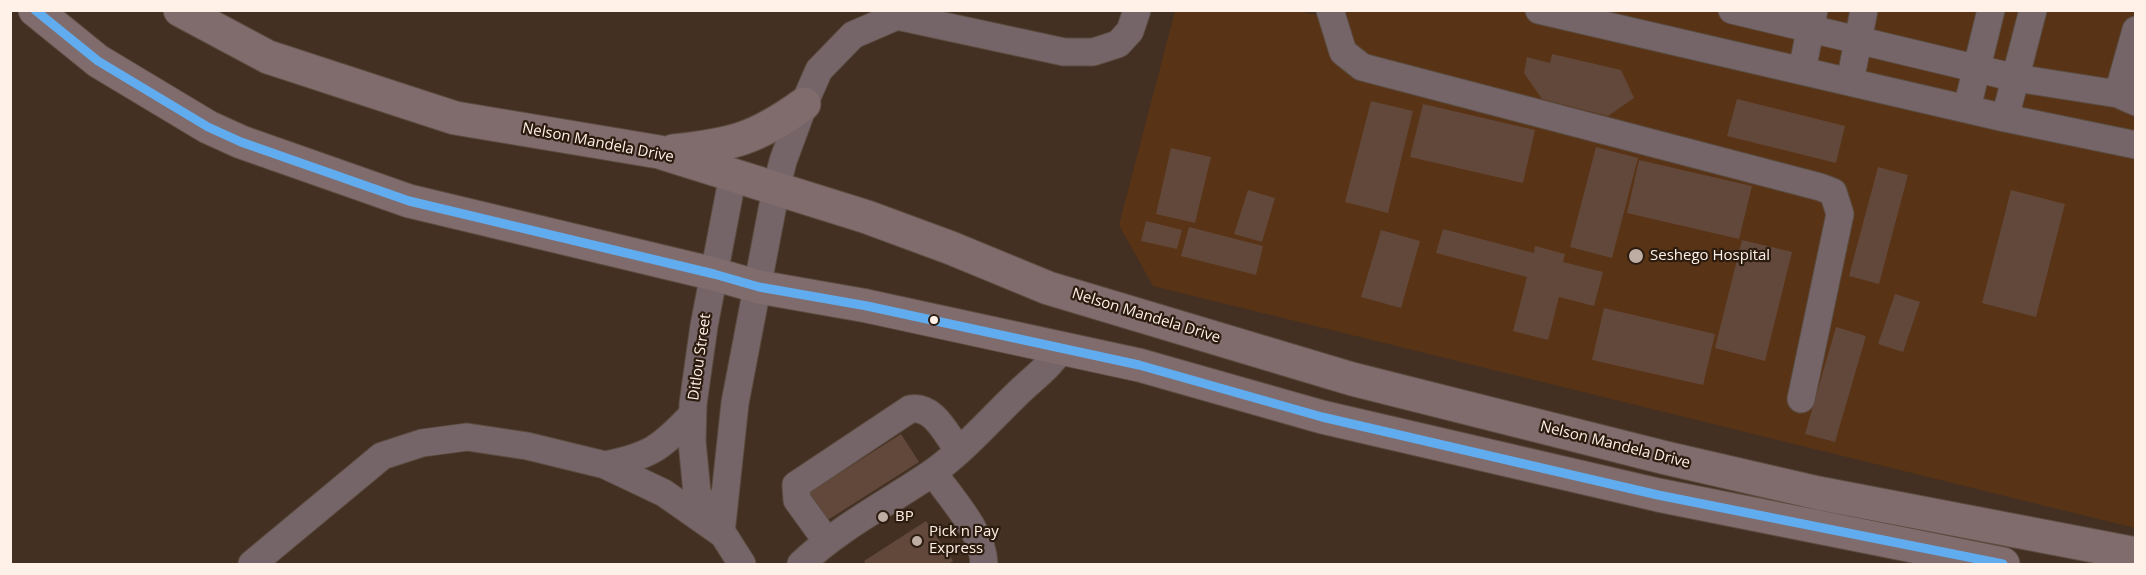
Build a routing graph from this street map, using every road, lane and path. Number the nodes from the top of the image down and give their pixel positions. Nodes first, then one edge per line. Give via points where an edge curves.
1 (34, 10) edge
2 (180, 10) edge
3 (1330, 10) edge
4 (1539, 10) edge
5 (1732, 10) edge
6 (1864, 10) edge
7 (1991, 10) edge
8 (2033, 10) edge
9 (1812, 20) edge
10 (1133, 21) edge
11 (2136, 30) edge
12 (1858, 40) junction
13 (1976, 69) junction
14 (1802, 71) junction
15 (2016, 78) junction
16 (1850, 82) junction
17 (2127, 98) edge
18 (804, 104) junction
19 (1967, 108) junction
20 (2006, 118) junction
21 (2136, 145) edge
22 (659, 152) junction
23 (733, 176) junction
24 (776, 189) junction
25 (714, 274) junction
26 (759, 287) junction
27 (1061, 349) junction
28 (1801, 399) dead end
29 (692, 415) junction
30 (958, 451) junction
31 (605, 465) junction
32 (933, 472) junction
33 (721, 533) junction
34 (826, 540) junction
35 (2136, 554) edge
36 (252, 564) edge
37 (742, 564) edge
38 (801, 564) edge
39 (984, 564) edge
40 (2003, 564) edge

1 - 25 main road via 98,61 208,127 241,142 408,201
2 - 22 main road, Nelson Mandela Drive via 268,57 455,118
3 - 28 street via 1343,52 1362,67 1833,192 1840,214
4 - 14 street
5 - 9 street
6 - 12 street
7 - 13 street
8 - 15 street
9 - 12 street
9 - 14 street
10 - 18 street via 1118,44 1094,52 1064,52 897,16 853,35 819,70
11 - 17 street
12 - 13 street
12 - 16 street
13 - 15 street
13 - 19 street
14 - 16 street
15 - 17 street
15 - 20 street
16 - 19 street
18 - 22 main road via 777,123 735,142
18 - 24 street
19 - 20 street
20 - 21 street
22 - 23 main road, Nelson Mandela Drive
23 - 24 main road, Nelson Mandela Drive
23 - 25 street, Ditlou Street
24 - 26 street
24 - 35 main road, Nelson Mandela Drive via 867,217 1048,288 1352,379 1818,494
25 - 26 main road
25 - 29 street, Ditlou Street
26 - 27 main road via 867,306
26 - 33 street via 735,403
27 - 30 street via 1051,364
27 - 40 main road via 1139,365 1322,417 1658,495
29 - 31 street via 669,440 647,455
29 - 33 street, Ditlou Street via 697,493
30 - 32 street
30 - 34 street via 928,410 910,409 796,485 797,500
31 - 33 street via 664,493
31 - 36 street via 527,446 467,437 422,443 382,456
32 - 34 street
32 - 39 street via 978,537
33 - 37 street, Ditlou Street
34 - 38 street

